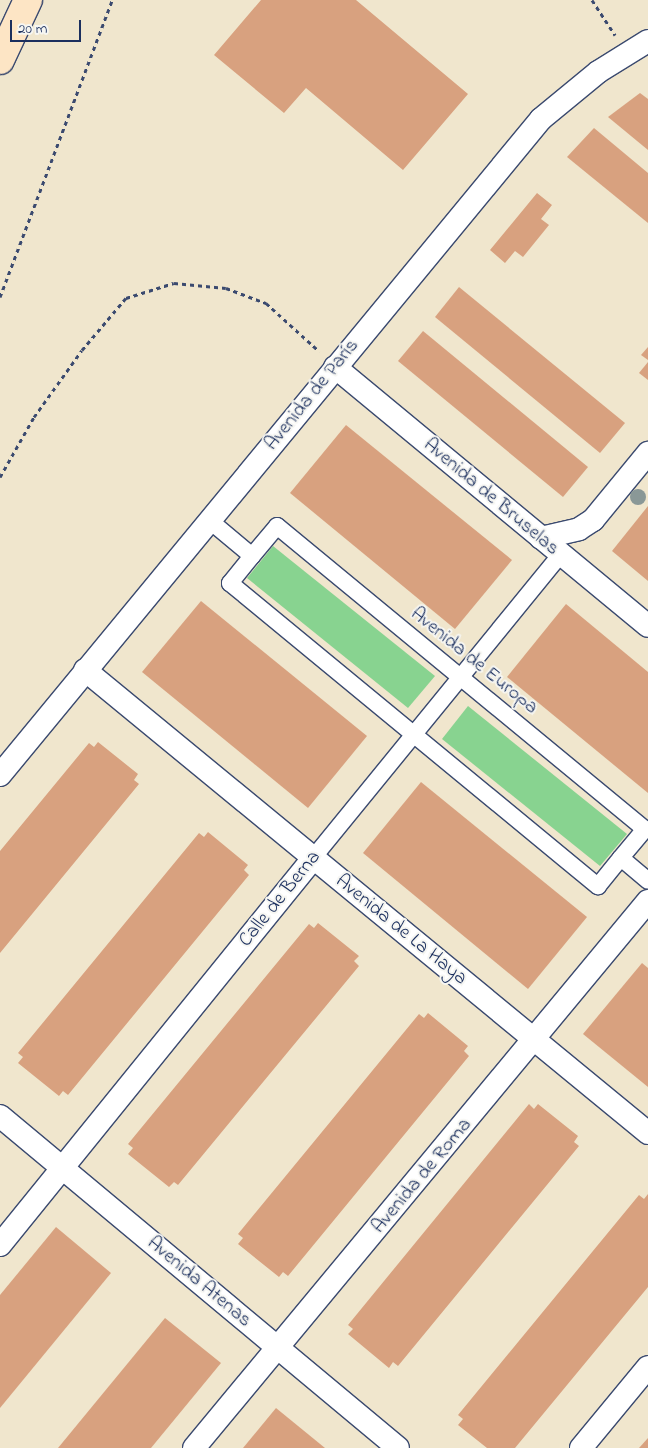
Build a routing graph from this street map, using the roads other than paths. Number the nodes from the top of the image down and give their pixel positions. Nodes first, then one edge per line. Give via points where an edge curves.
1 (28, 0) edge
2 (648, 41) edge
3 (0, 60) edge
4 (335, 367) junction
5 (648, 453) edge
6 (209, 520) junction
7 (541, 538) junction
8 (561, 554) junction
9 (252, 556) junction
10 (648, 626) edge
11 (85, 670) junction
12 (460, 677) junction
13 (414, 734) junction
14 (0, 775) edge
15 (313, 858) junction
16 (621, 858) junction
17 (648, 880) edge
18 (648, 901) edge
19 (535, 1040) junction
20 (0, 1116) edge
21 (648, 1133) edge
22 (62, 1168) junction
23 (0, 1245) edge
24 (279, 1349) junction
25 (648, 1367) edge
26 (194, 1448) edge
27 (398, 1448) edge
28 (581, 1448) edge

1 - 3 main road
2 - 4 street, Avenida de París via 626,53 541,119
4 - 6 street, Avenida de París
4 - 7 street, Avenida de Bruselas
5 - 7 street via 593,520 579,529
6 - 9 street
6 - 11 street, Avenida de París
7 - 8 street, Avenida de Bruselas
8 - 10 street, Avenida de Bruselas
8 - 12 street, Calle de Berna
9 - 12 street, Avenida de Europa via 276,526
9 - 13 street, Avenida de Europa via 230,583
11 - 14 street, Avenida de París
11 - 15 street, Avenida de La Haya
12 - 13 street, Calle de Berna
12 - 16 street, Avenida de Europa via 645,829
13 - 15 street, Calle de Berna
13 - 16 street, Avenida de Europa via 598,886
15 - 19 street, Avenida de La Haya
15 - 22 street, Calle de Berna
16 - 17 street
18 - 19 street, Avenida de Roma
19 - 21 street, Avenida de La Haya
19 - 24 street, Avenida de Roma
20 - 22 street, Avenida Atenas
22 - 23 street, Calle de Berna
22 - 24 street, Avenida Atenas
24 - 26 street, Avenida de Roma
24 - 27 street, Avenida Atenas
25 - 28 street

